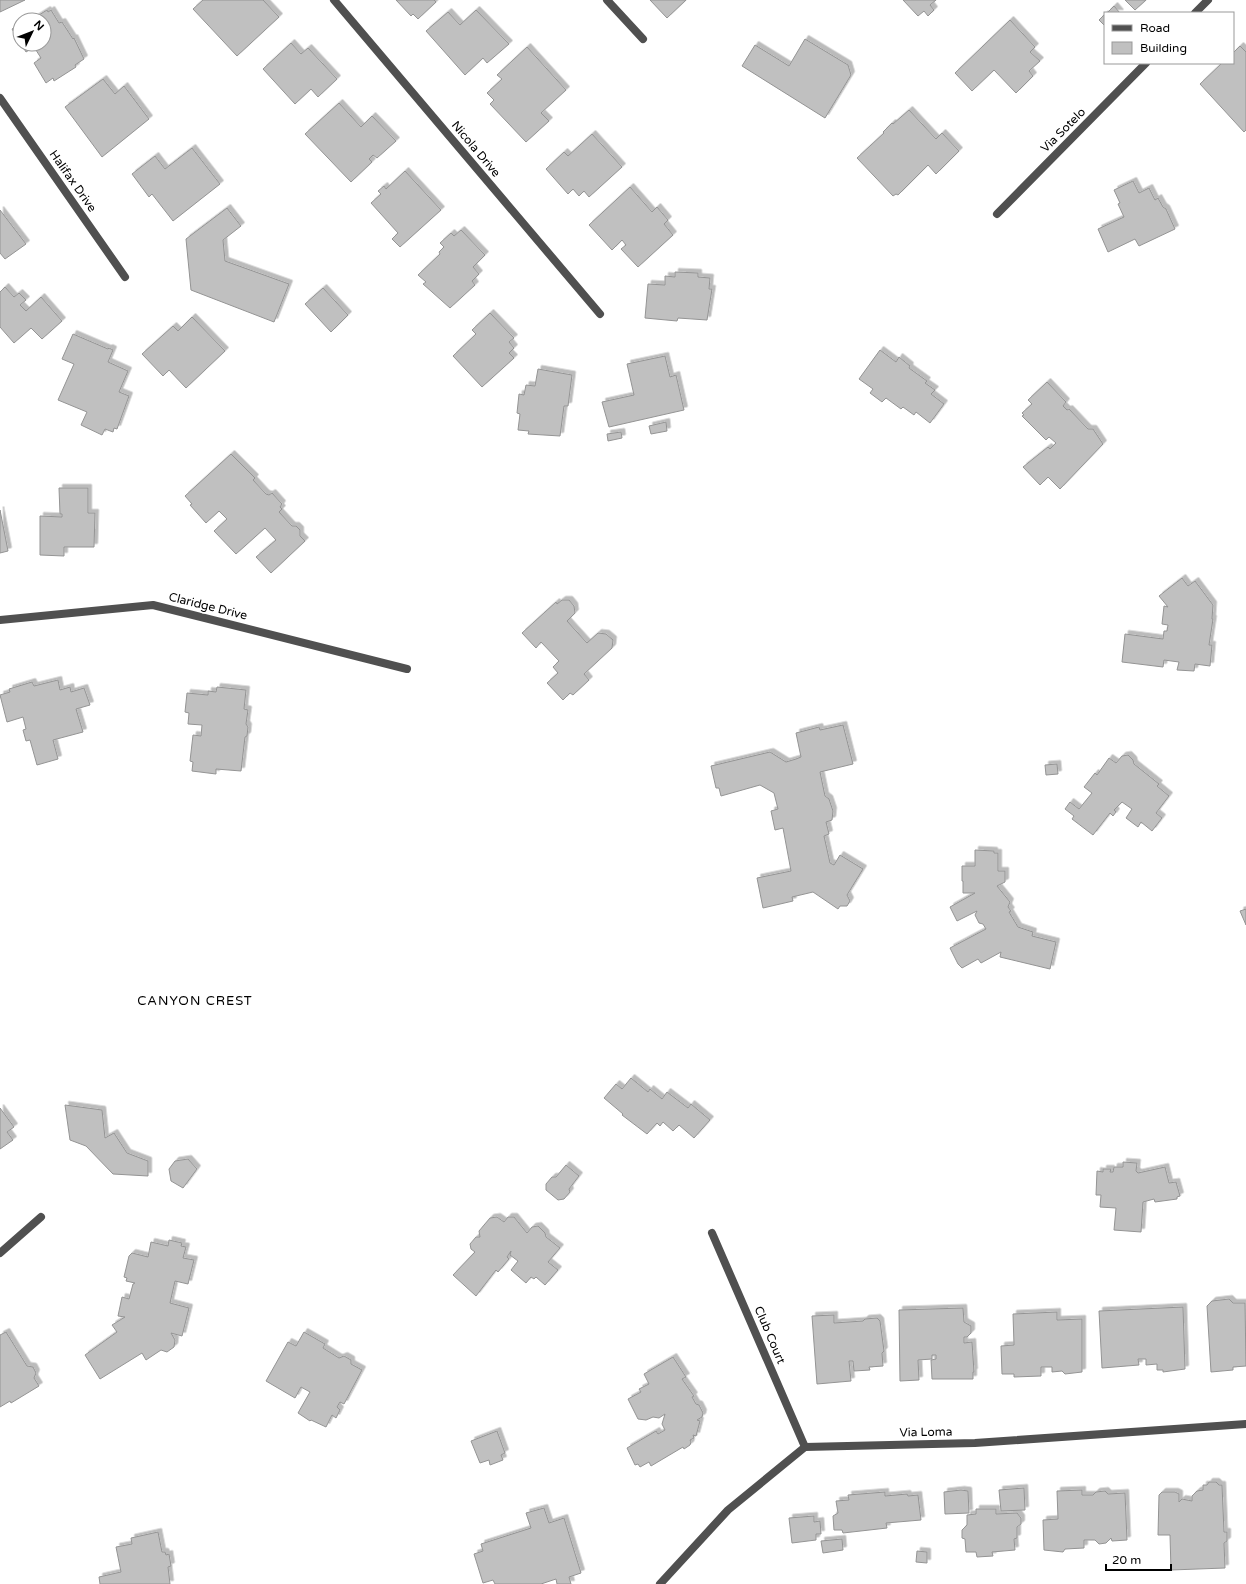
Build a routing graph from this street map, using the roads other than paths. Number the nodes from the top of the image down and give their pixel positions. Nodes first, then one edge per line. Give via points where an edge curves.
1 (334, 0) edge
2 (607, 0) edge
3 (1208, 0) edge
4 (1196, 12) edge
5 (643, 40) dead end
6 (1145, 64) edge
7 (0, 98) edge
8 (997, 214) dead end
9 (125, 277) dead end
10 (600, 314) dead end
11 (0, 620) edge
12 (407, 669) dead end
13 (40, 1217) dead end
14 (712, 1233) dead end
15 (0, 1253) edge
16 (1246, 1424) edge
17 (805, 1447) junction
18 (660, 1584) edge

1 - 10 street, Nicola Drive
2 - 5 street
3 - 4 street
6 - 8 street, Via Sotelo
7 - 9 street, Halifax Drive
11 - 12 street, Claridge Drive via 154,605
13 - 15 street
14 - 17 street, Club Court
16 - 17 street, Via Loma via 975,1443
17 - 18 street via 728,1510

